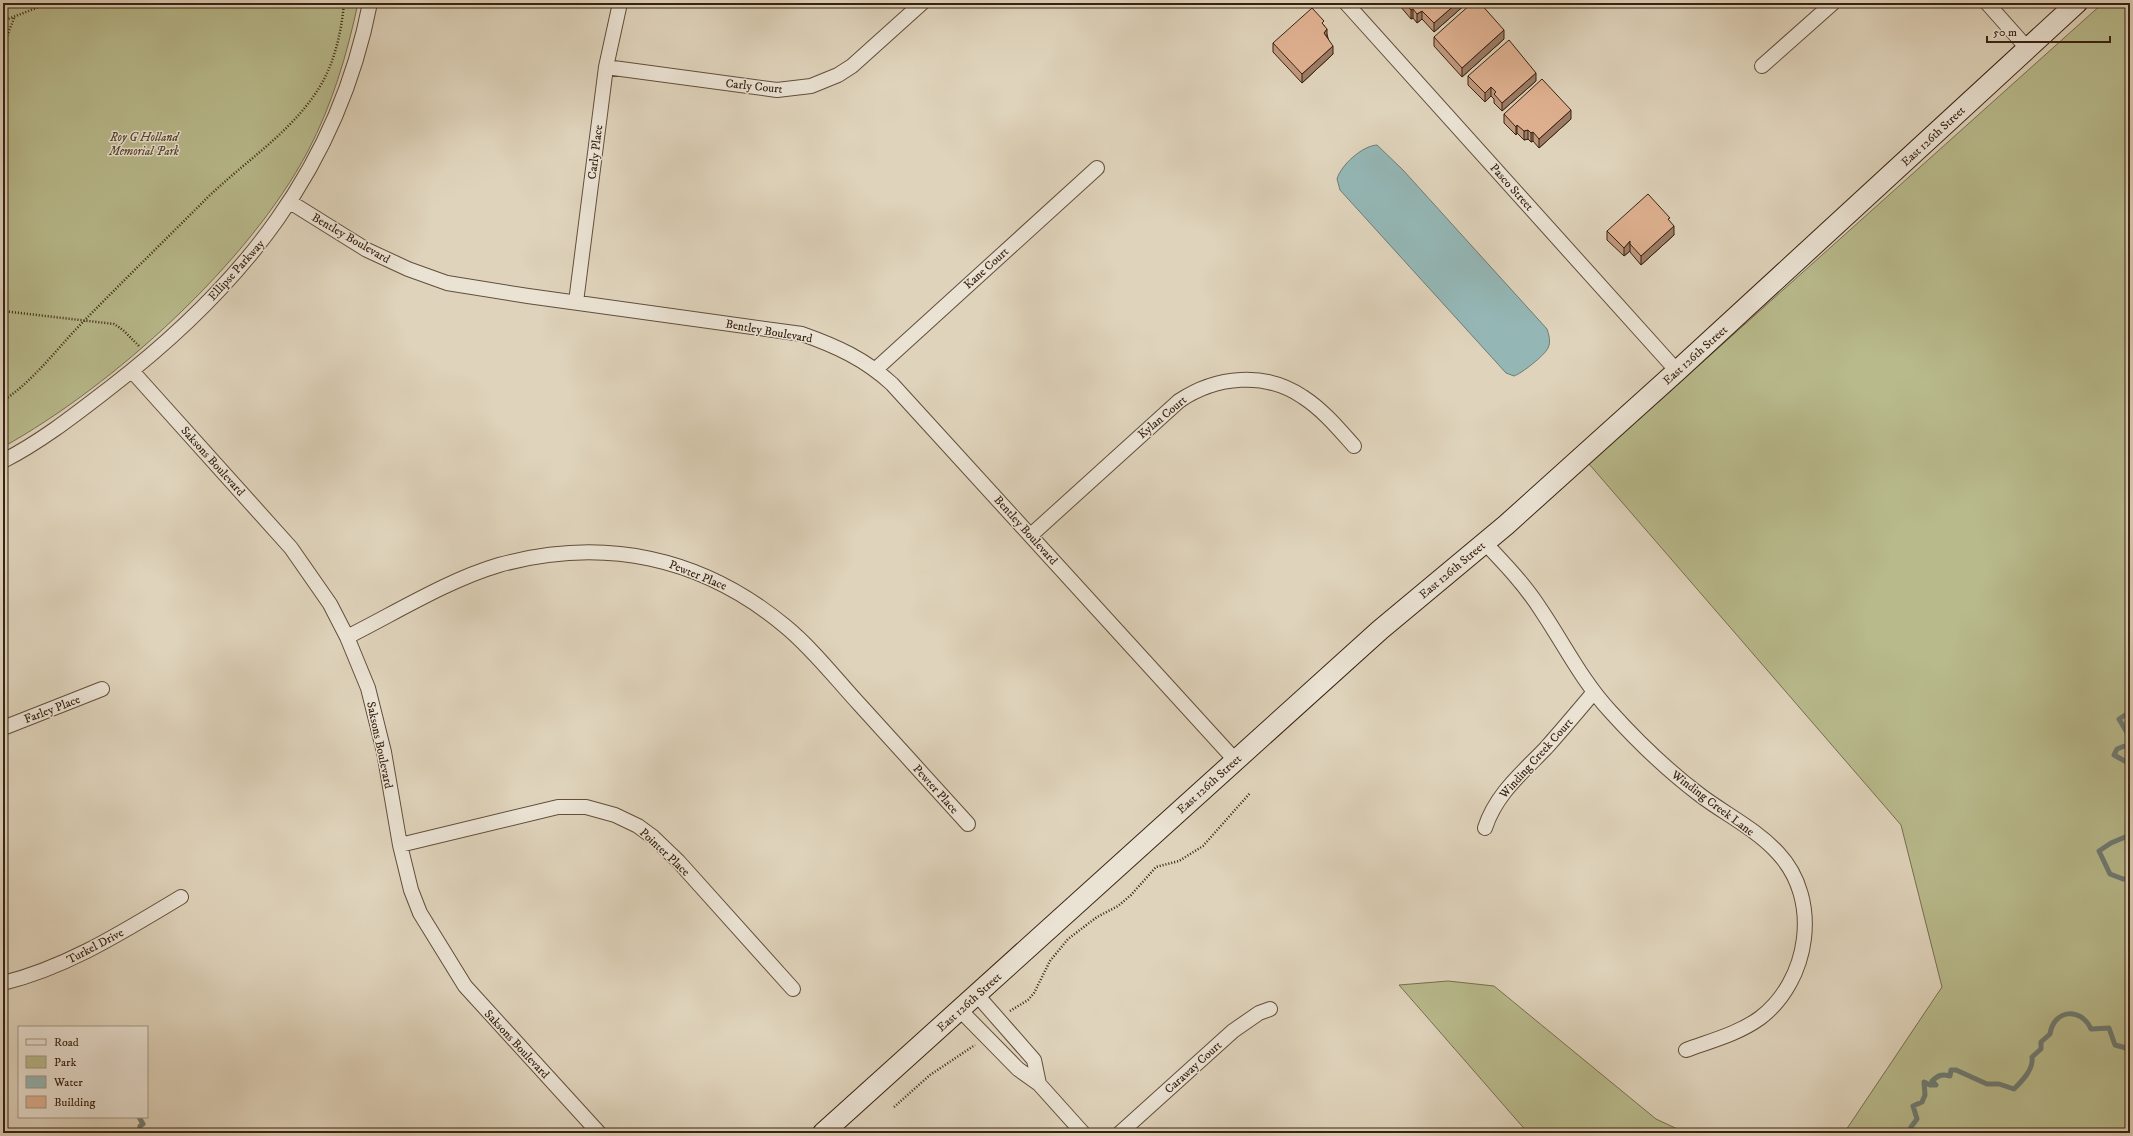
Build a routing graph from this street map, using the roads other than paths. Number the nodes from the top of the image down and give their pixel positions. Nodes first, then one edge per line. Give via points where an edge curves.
1 (370, 3) edge
2 (620, 3) edge
3 (922, 3) edge
4 (1346, 3) edge
5 (1833, 3) edge
6 (1987, 3) edge
7 (2077, 3) edge
8 (2027, 48) junction
9 (1762, 66) dead end
10 (606, 67) junction
11 (1097, 168) dead end
12 (290, 202) junction
13 (576, 302) junction
14 (876, 369) junction
15 (132, 371) junction
16 (1677, 371) junction
17 (1354, 446) dead end
18 (3, 461) edge
19 (1031, 535) junction
20 (1485, 543) junction
21 (347, 637) junction
22 (102, 689) dead end
23 (1594, 692) junction
24 (3, 728) edge
25 (1235, 760) junction
26 (968, 824) dead end
27 (1485, 828) dead end
28 (400, 845) junction
29 (181, 897) dead end
30 (3, 983) edge
31 (793, 989) dead end
32 (977, 995) junction
33 (1270, 1009) dead end
34 (960, 1010) junction
35 (1686, 1050) dead end
36 (1039, 1084) junction
37 (599, 1133) edge
38 (823, 1133) edge
39 (1083, 1133) edge
40 (1120, 1133) edge

1 - 12 street, Ellipse Parkway via 351,78 330,131
2 - 10 street, Carly Place
3 - 10 street, Carly Court via 852,66 811,86 777,90
4 - 16 street, Pasco Street
5 - 9 street
6 - 8 street
7 - 8 main road, East 126th Street
8 - 16 main road, East 126th Street
10 - 13 street, Carly Place
11 - 14 street, Kane Court
12 - 13 street, Bentley Boulevard via 367,250 408,269 447,282
12 - 15 street, Ellipse Parkway via 255,251 212,297
13 - 14 street, Bentley Boulevard via 802,334 848,352
14 - 19 street, Bentley Boulevard
15 - 18 street, Ellipse Parkway via 76,414
15 - 21 street, Saksons Boulevard via 291,548 326,598
16 - 20 main road, East 126th Street
17 - 19 street, Kylan Court via 1324,413 1294,391 1267,382 1247,379 1214,384 1179,400
19 - 25 street, Bentley Boulevard
20 - 23 street, Winding Creek Lane via 1529,593
20 - 25 main road, East 126th Street via 1380,630
21 - 26 street, Pewter Place via 465,578 540,555 618,552 661,560 689,569 736,591 787,627
21 - 28 street, Saksons Boulevard via 368,688 376,717
22 - 24 street, Farley Place
23 - 27 street, Winding Creek Court via 1554,739 1502,792 1489,814
23 - 35 street, Winding Creek Lane via 1608,710 1678,778 1772,847 1785,862 1799,890 1804,918 1804,948 1786,990 1776,1004 1742,1029
25 - 32 main road, East 126th Street
28 - 31 street, Pointer Place via 558,808 586,807 615,815 638,826 678,861
28 - 37 street, Saksons Boulevard via 411,890 420,913 466,986
29 - 30 street, Turkel Drive via 102,944 34,974
32 - 34 main road, East 126th Street
32 - 36 street via 1034,1060
33 - 40 street, Caraway Court via 1247,1020 1233,1031
34 - 36 street via 1018,1069
34 - 38 main road, East 126th Street
36 - 39 street

